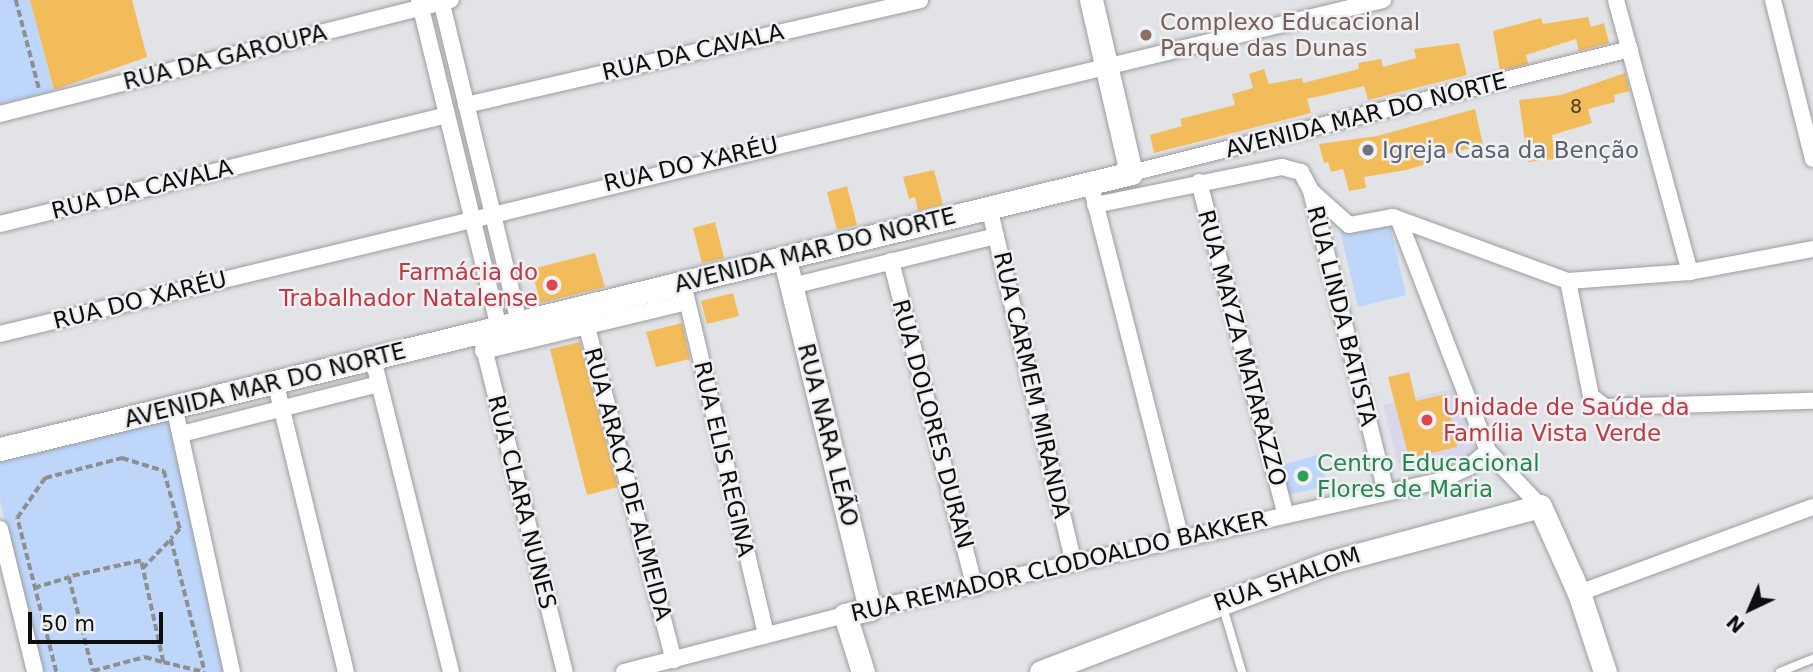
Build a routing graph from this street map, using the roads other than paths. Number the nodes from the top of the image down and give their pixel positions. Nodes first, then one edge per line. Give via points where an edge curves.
1 (920, 0) edge
2 (1091, 0) edge
3 (1383, 0) edge
4 (1616, 0) edge
5 (1773, 0) edge
6 (444, 1) edge
7 (420, 4) edge
8 (1630, 49) junction
9 (1105, 65) junction
10 (467, 105) junction
11 (0, 114) edge
12 (447, 115) junction
13 (1813, 159) edge
14 (1131, 173) junction
15 (1091, 182) junction
16 (1199, 182) junction
17 (1309, 186) junction
18 (1095, 205) junction
19 (989, 207) junction
20 (491, 212) junction
21 (474, 218) junction
22 (1400, 223) junction
23 (0, 224) edge
24 (996, 236) junction
25 (1813, 249) edge
26 (785, 260) junction
27 (891, 261) junction
28 (1690, 272) junction
29 (1568, 281) junction
30 (792, 286) junction
31 (685, 292) junction
32 (584, 316) junction
33 (495, 333) junction
34 (0, 334) edge
35 (373, 359) junction
36 (275, 380) junction
37 (379, 384) junction
38 (1813, 401) edge
39 (174, 406) junction
40 (281, 408) junction
41 (181, 434) junction
42 (0, 449) edge
43 (1488, 451) junction
44 (1386, 492) junction
45 (1540, 506) junction
46 (1813, 507) edge
47 (1285, 513) junction
48 (0, 529) edge
49 (1181, 538) junction
50 (1074, 563) junction
51 (975, 587) junction
52 (1579, 593) junction
53 (1221, 600) junction
54 (870, 610) junction
55 (845, 615) junction
56 (766, 635) junction
57 (1813, 659) edge
58 (674, 660) junction
59 (35, 672) edge
60 (232, 672) edge
61 (346, 672) edge
62 (451, 672) edge
63 (565, 672) edge
64 (624, 672) edge
65 (863, 672) edge
66 (1041, 672) edge
67 (1242, 672) edge
68 (1605, 672) edge
69 (1780, 672) edge

1 - 10 street, RUA DA CAVALA
2 - 9 street
3 - 9 street, RUA DO XARÉU
4 - 8 street
5 - 13 street
6 - 7 street, RUA DA GAROUPA
6 - 10 street
7 - 11 street, RUA DA GAROUPA
7 - 12 street
8 - 14 street, AVENIDA MAR DO NORTE
8 - 28 street
9 - 14 street
9 - 20 street, RUA DO XARÉU
10 - 20 street
12 - 21 street
12 - 23 street, RUA DA CAVALA
14 - 15 street, AVENIDA MAR DO NORTE
15 - 18 street
15 - 19 street, AVENIDA MAR DO NORTE
16 - 17 street via 1282,167 1301,172
16 - 18 street
16 - 47 street, RUA MAYZA MATARAZZO
17 - 22 street via 1349,225 1365,225 1385,216
17 - 44 street, RUA LINDA BATISTA
18 - 49 street
19 - 24 street, RUA CARMEM MIRANDA
19 - 26 street, AVENIDA MAR DO NORTE
20 - 21 street, RUA DO XARÉU
20 - 33 street
21 - 33 street
21 - 34 street, RUA DO XARÉU
22 - 29 street
22 - 43 street
24 - 27 street
24 - 50 street, RUA CARMEM MIRANDA
25 - 28 street
26 - 30 street, RUA NARA LEÃO
26 - 31 street, AVENIDA MAR DO NORTE
27 - 30 street
27 - 51 street, RUA DOLORES DURAN
28 - 29 street
29 - 38 street via 1591,396 1605,407
30 - 54 street, RUA NARA LEÃO
31 - 32 street, AVENIDA MAR DO NORTE
31 - 56 street, RUA ELIS REGINA
32 - 33 street, AVENIDA MAR DO NORTE
32 - 33 street
32 - 58 street, RUA ARACY DE ALMEIDA
33 - 35 street, AVENIDA MAR DO NORTE
33 - 63 street, RUA CLARA NUNES
35 - 36 street, AVENIDA MAR DO NORTE
35 - 37 street
36 - 39 street, AVENIDA MAR DO NORTE
36 - 40 street
37 - 40 street
37 - 62 street
39 - 41 street
39 - 42 street, AVENIDA MAR DO NORTE
40 - 41 street
40 - 61 street
41 - 60 street
43 - 44 street, RUA REMADOR CLODOALDO BAKKER via 1447,478
43 - 45 street
44 - 47 street, RUA REMADOR CLODOALDO BAKKER
45 - 52 street
45 - 53 street, RUA SHALOM via 1331,562
46 - 52 street
47 - 49 street, RUA REMADOR CLODOALDO BAKKER
48 - 59 street
49 - 50 street, RUA REMADOR CLODOALDO BAKKER
50 - 51 street, RUA REMADOR CLODOALDO BAKKER
51 - 54 street, RUA REMADOR CLODOALDO BAKKER
52 - 68 street
53 - 66 street, RUA SHALOM
53 - 67 lane
54 - 55 street, RUA REMADOR CLODOALDO BAKKER
55 - 56 street, RUA REMADOR CLODOALDO BAKKER
55 - 65 street
56 - 58 street, RUA REMADOR CLODOALDO BAKKER
57 - 69 lane
58 - 64 street, RUA REMADOR CLODOALDO BAKKER

